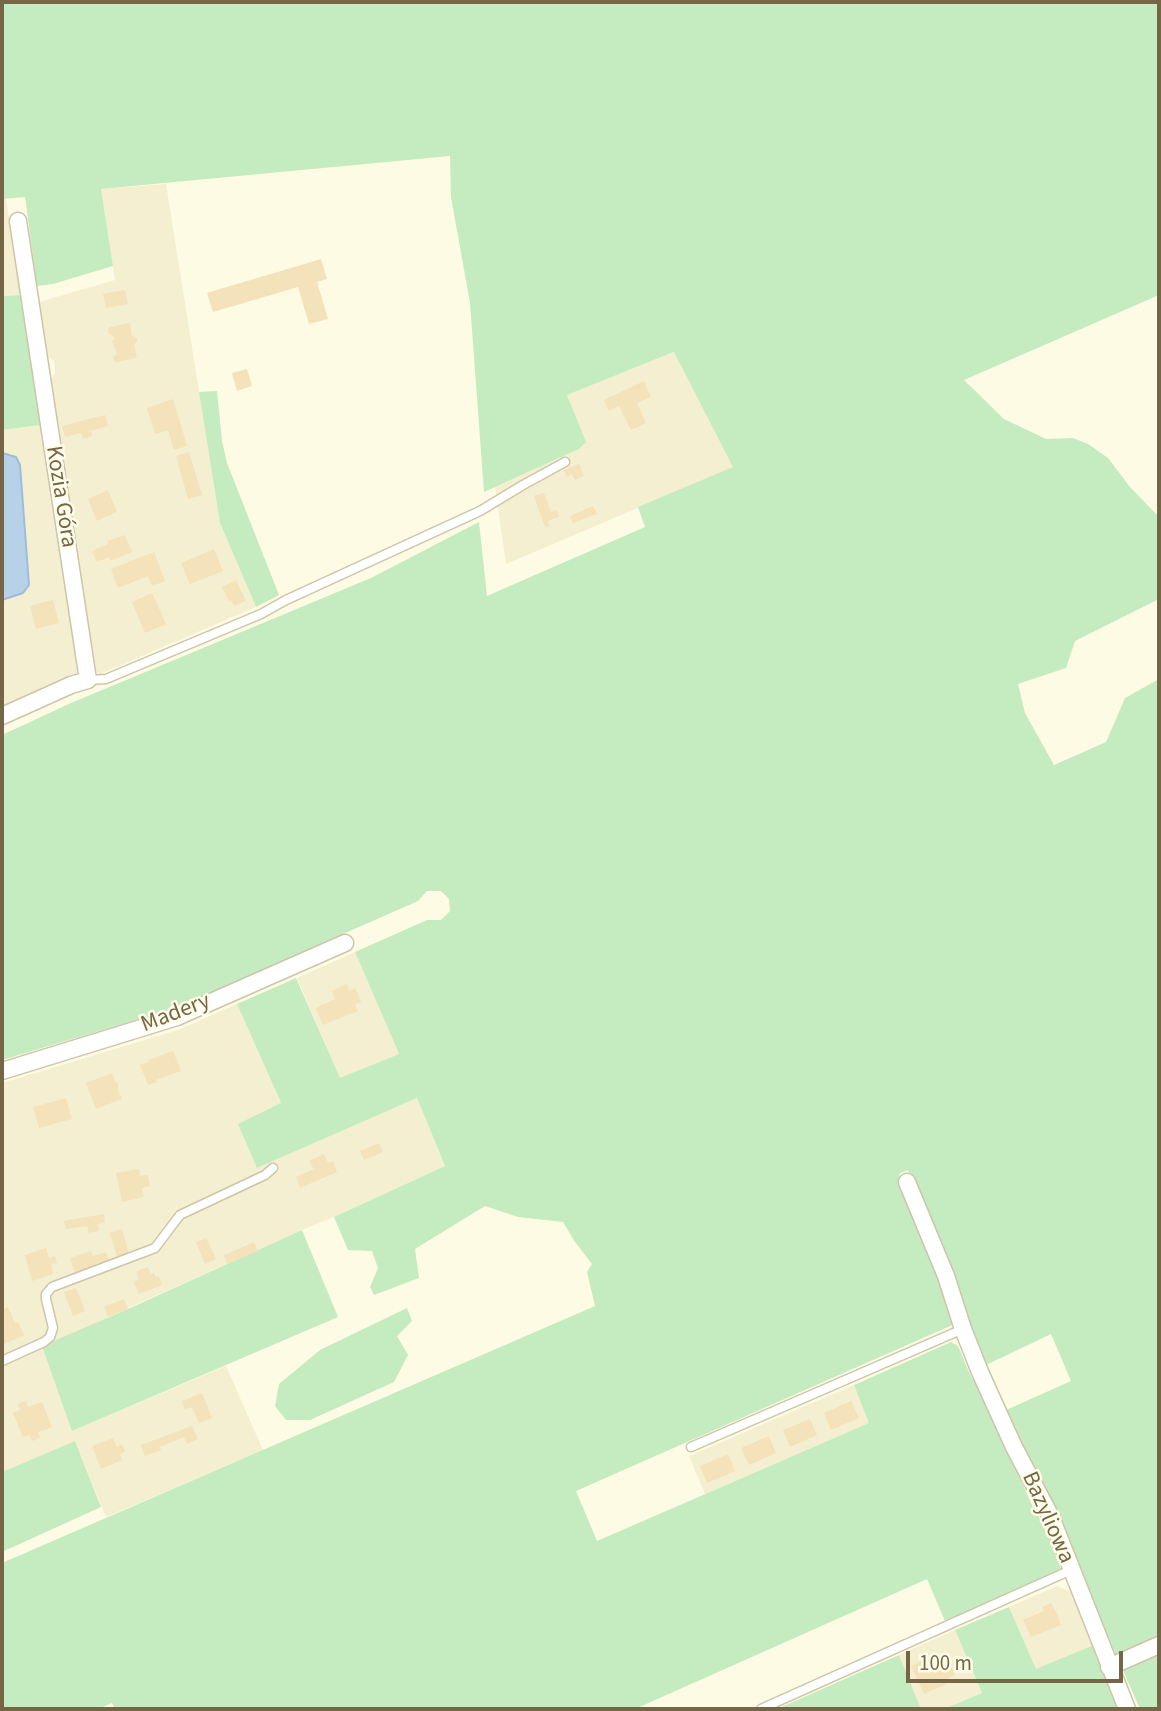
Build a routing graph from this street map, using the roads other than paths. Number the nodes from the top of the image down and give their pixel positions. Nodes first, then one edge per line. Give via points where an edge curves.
1 (18, 221) dead end
2 (565, 462) dead end
3 (88, 680) junction
4 (2, 716) edge
5 (345, 943) dead end
6 (2, 1071) edge
7 (273, 1168) dead end
8 (907, 1182) dead end
9 (963, 1329) junction
10 (2, 1361) edge
11 (691, 1447) dead end
12 (1070, 1570) junction
13 (1159, 1645) edge
14 (1110, 1667) junction
15 (761, 1709) edge
16 (1127, 1709) edge

1 - 3 street, Kozia Góra
2 - 3 lane via 480,511 261,614 106,679
3 - 4 street
5 - 6 street, Madery via 177,1017
7 - 10 lane via 180,1215 155,1248 52,1287 46,1294 54,1328 50,1337
8 - 9 street, Bazyliowa
9 - 11 lane
9 - 12 street, Bazyliowa via 1014,1447 1051,1517
12 - 14 street, Bazyliowa
12 - 15 lane
13 - 14 street
14 - 16 street, Bazyliowa

